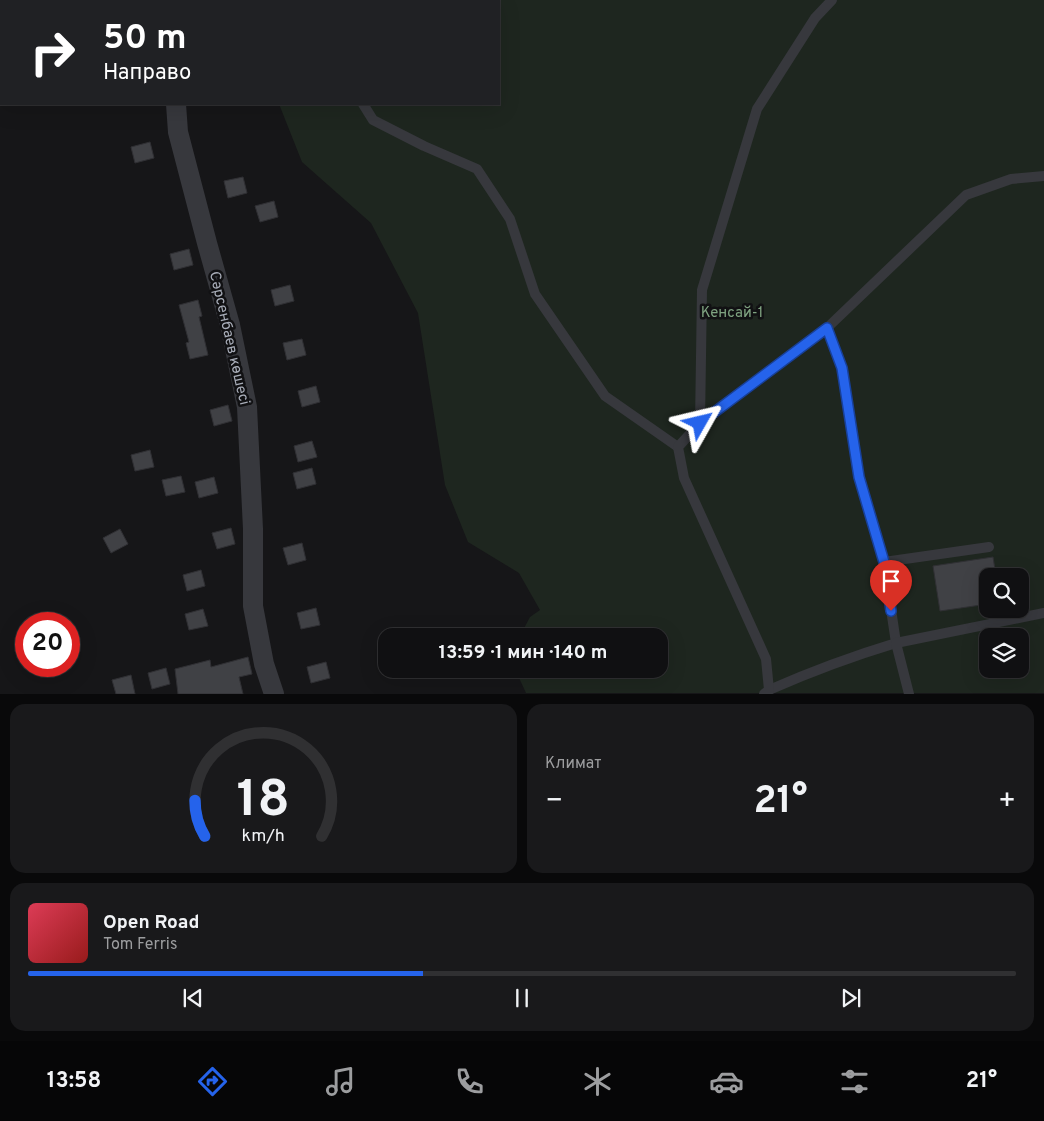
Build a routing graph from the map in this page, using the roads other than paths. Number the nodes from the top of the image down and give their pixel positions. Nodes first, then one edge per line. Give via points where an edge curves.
1 (832, 0) edge
2 (176, 105) edge
3 (364, 105) edge
4 (1044, 176) edge
5 (827, 328) junction
6 (700, 423) junction
7 (678, 447) junction
8 (989, 547) dead end
9 (884, 562) junction
10 (1044, 613) edge
11 (896, 643) junction
12 (767, 692) edge
13 (274, 694) edge
14 (910, 694) edge

1 - 6 lane via 815,18 757,109 702,290
2 - 13 street, Сәрсенбаев көшесі via 178,132 230,325 247,407 253,606 264,664
3 - 7 lane via 373,120 477,168 510,219 535,294 605,396
4 - 5 lane via 1011,179 966,195
5 - 6 lane
5 - 9 lane via 842,368 859,477
6 - 7 lane
7 - 12 lane via 684,478 766,659
8 - 9 lane
9 - 11 lane
10 - 11 lane
11 - 12 lane via 854,656
11 - 14 lane

